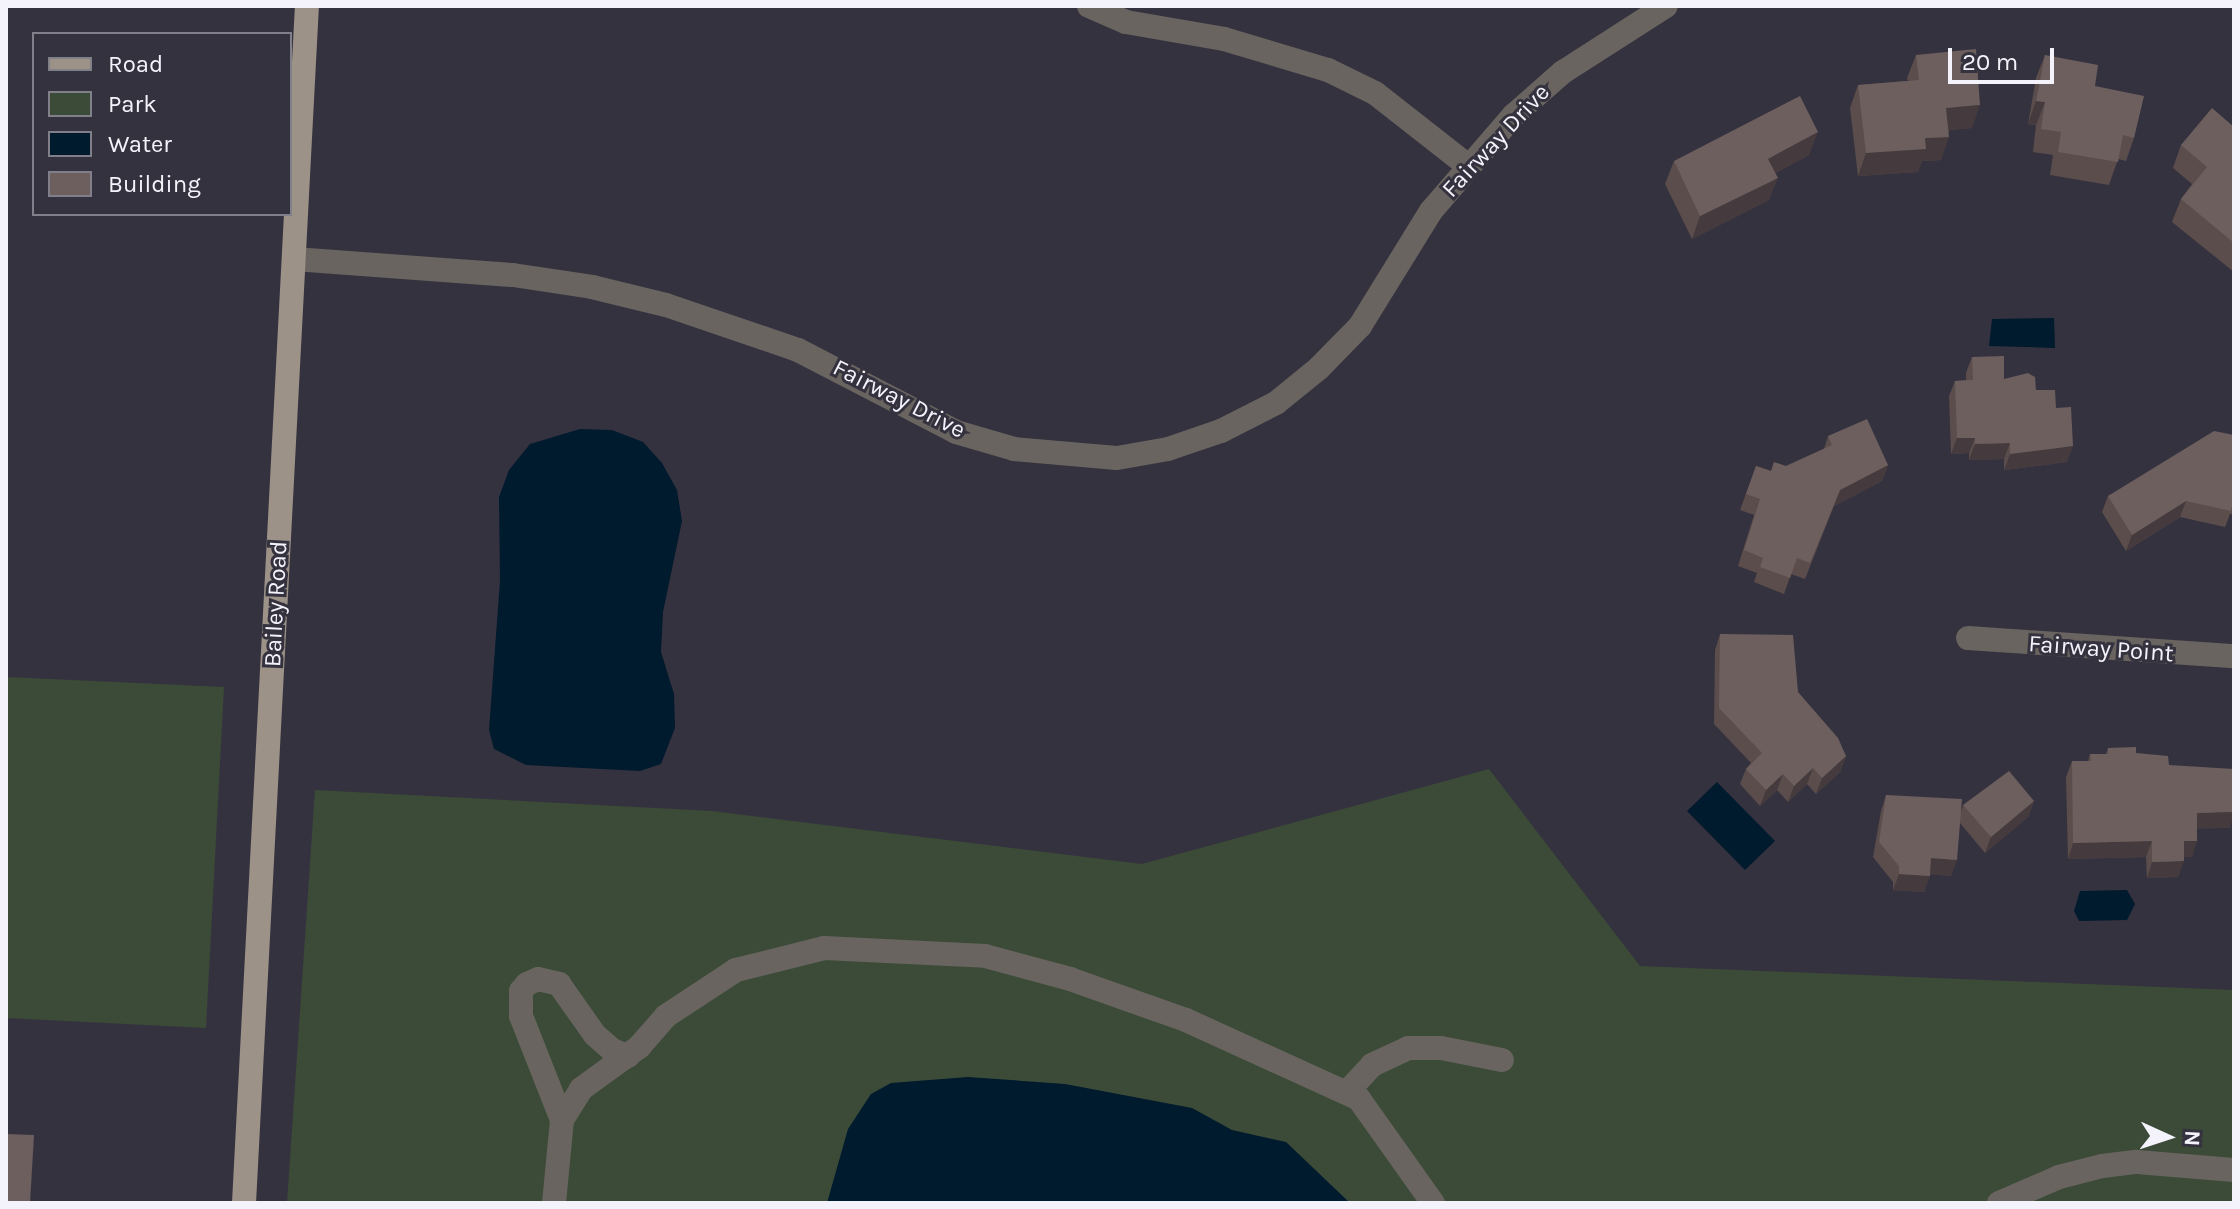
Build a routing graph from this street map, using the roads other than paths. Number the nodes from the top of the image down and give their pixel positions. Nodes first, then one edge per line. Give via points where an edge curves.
1 (307, 6) edge
2 (1089, 6) edge
3 (1666, 6) edge
4 (1468, 166) junction
5 (294, 259) junction
6 (1968, 638) dead end
7 (2234, 656) edge
8 (628, 1056) junction
9 (1502, 1060) dead end
10 (1348, 1091) junction
11 (562, 1120) junction
12 (2234, 1170) edge
13 (244, 1203) edge
14 (554, 1203) edge
15 (1433, 1203) edge
16 (1999, 1203) edge

1 - 5 main road, Bailey Road
2 - 4 street via 1126,22 1224,39 1328,70 1375,93
3 - 4 street, Fairway Drive via 1563,72
4 - 5 street, Fairway Drive via 1431,211 1360,326 1308,377 1276,403 1221,431 1117,458 1014,449 956,432 798,350 651,301 513,275
5 - 13 main road, Bailey Road
6 - 7 street, Fairway Point
8 - 10 street via 666,1016 736,970 824,948 908,949 985,956 1070,979 1186,1020
8 - 11 street via 581,1089
8 - 11 street via 595,1035 559,984 538,979 527,984 521,991 521,1016
9 - 10 street via 1441,1048 1408,1048 1372,1065
10 - 15 street
11 - 14 street
12 - 16 street via 2137,1162 2102,1166 2059,1177

